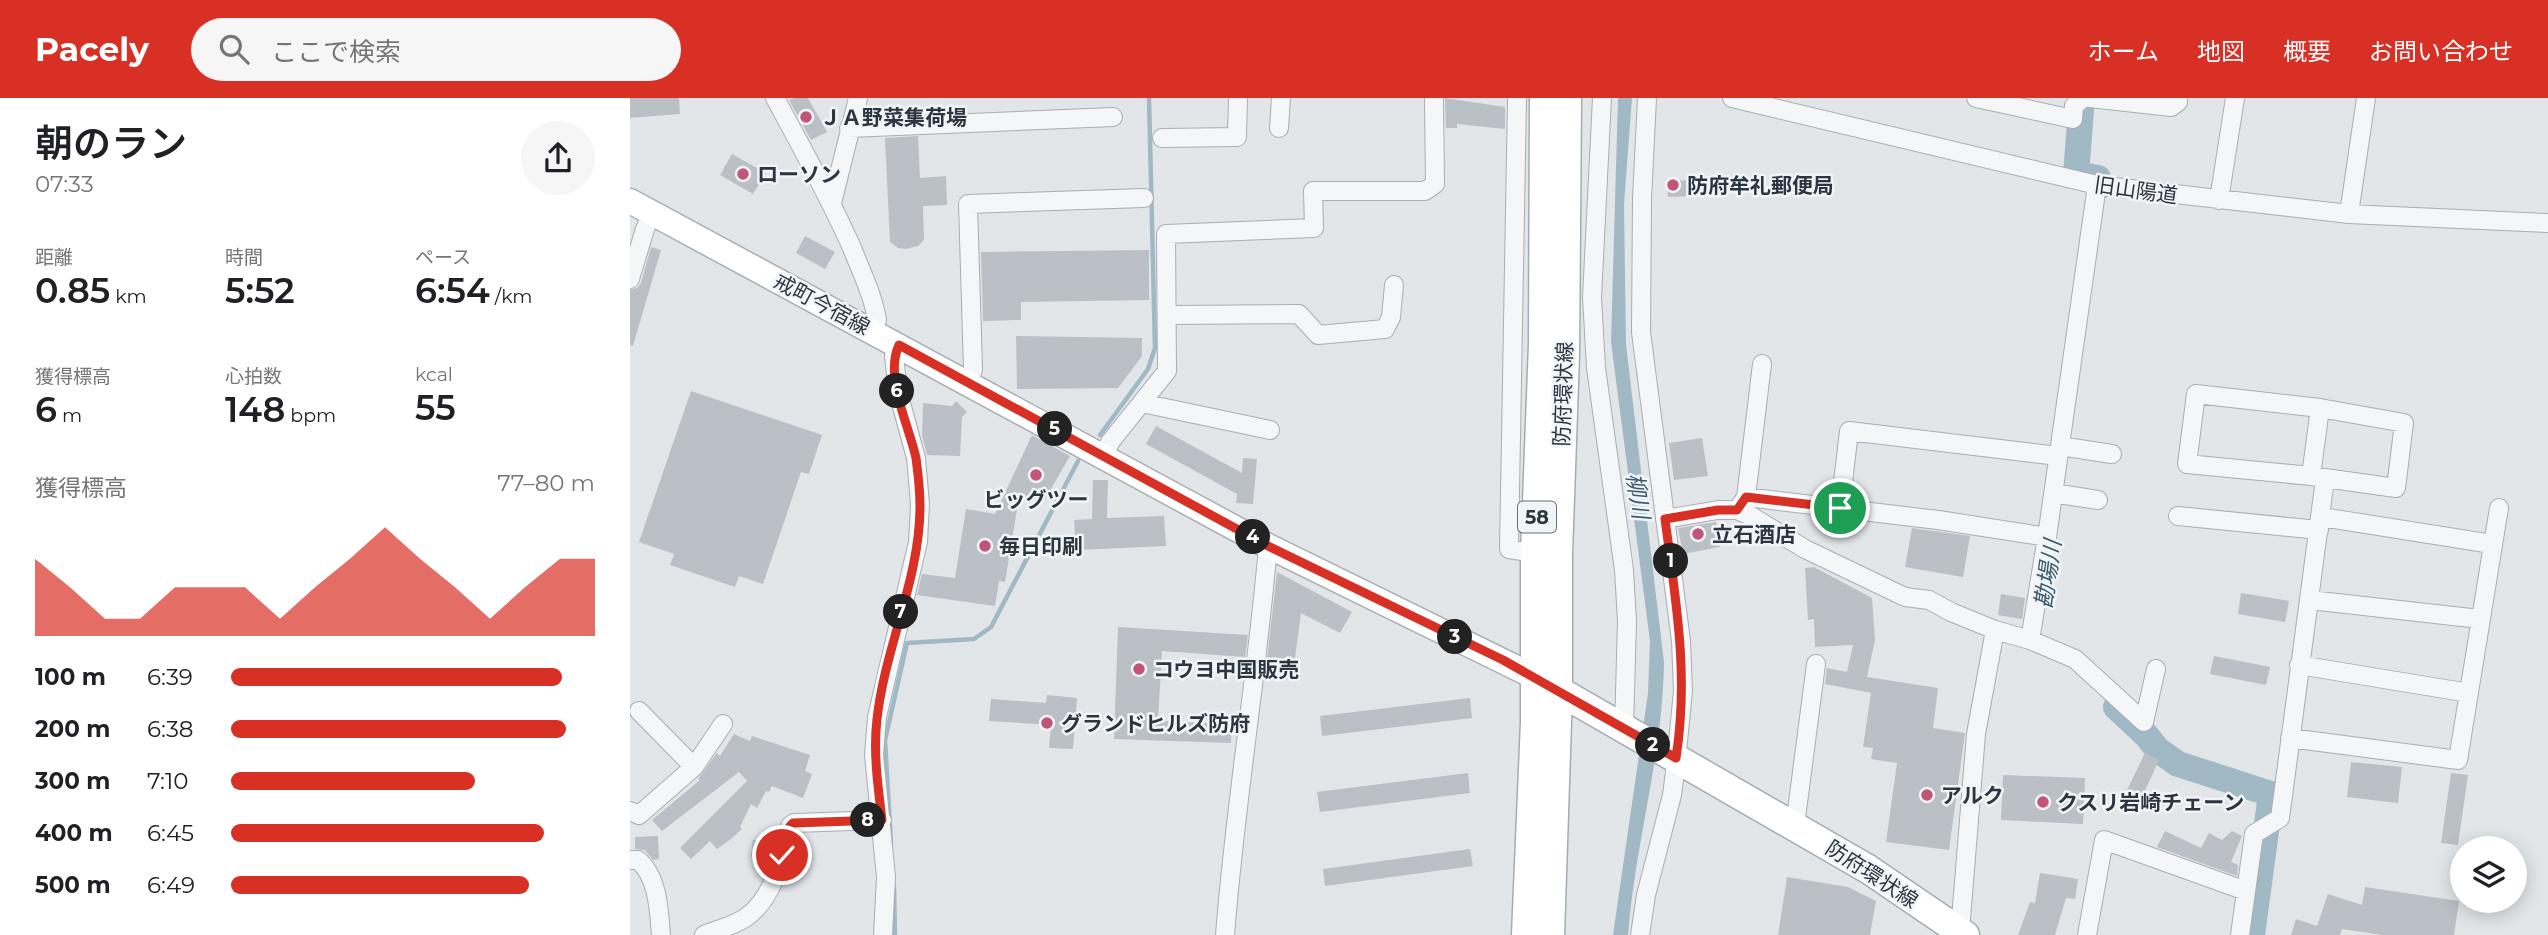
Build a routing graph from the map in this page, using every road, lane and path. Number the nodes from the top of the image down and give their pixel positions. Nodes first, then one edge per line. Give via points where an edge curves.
1 (775, 98) edge
2 (858, 98) edge
3 (1238, 98) edge
4 (1281, 98) edge
5 (1434, 98) edge
6 (1517, 98) edge
7 (1544, 98) edge
8 (1567, 98) edge
9 (1602, 98) edge
10 (1647, 98) edge
11 (1732, 98) edge
12 (1976, 98) edge
13 (2083, 98) edge
14 (2090, 98) edge
15 (2178, 98) edge
16 (2235, 98) edge
17 (2366, 98) edge
18 (1113, 117) dead end
19 (849, 128) junction
20 (1279, 128) dead end
21 (1162, 138) dead end
22 (2097, 186) junction
23 (1144, 198) dead end
24 (630, 201) edge
25 (2219, 201) junction
26 (832, 202) junction
27 (652, 213) junction
28 (2349, 214) junction
29 (2548, 223) edge
30 (630, 279) edge
31 (1394, 285) dead end
32 (1168, 315) junction
33 (871, 330) junction
34 (899, 345) junction
35 (1762, 365) dead end
36 (970, 383) junction
37 (1142, 403) junction
38 (2320, 408) junction
39 (1270, 430) dead end
40 (2059, 451) junction
41 (2112, 454) dead end
42 (1103, 455) junction
43 (2318, 477) junction
44 (2053, 493) junction
45 (2098, 499) dead end
46 (1742, 503) junction
47 (1840, 508) junction
48 (2499, 508) dead end
49 (2178, 516) dead end
50 (1665, 519) junction
51 (2320, 523) junction
52 (2047, 537) junction
53 (2492, 544) junction
54 (1268, 546) junction
55 (1535, 553) junction
56 (2310, 600) junction
57 (2480, 619) junction
58 (1995, 630) junction
59 (2030, 640) junction
60 (1816, 664) dead end
61 (2300, 665) junction
62 (2156, 669) dead end
63 (1547, 684) junction
64 (2469, 693) junction
65 (639, 711) dead end
66 (723, 724) dead end
67 (1629, 732) junction
68 (2290, 737) junction
69 (1671, 755) junction
70 (694, 767) junction
71 (630, 811) edge
72 (882, 820) junction
73 (1795, 826) junction
74 (630, 860) edge
75 (2246, 891) junction
76 (1963, 933) edge
77 (661, 935) edge
78 (704, 935) edge
79 (883, 935) edge
80 (1225, 935) edge
81 (1526, 935) edge
82 (1550, 935) edge
83 (1640, 935) edge
84 (2087, 935) edge
85 (2240, 935) edge

1 - 26 street
2 - 19 street
3 - 21 street via 1237,137
4 - 20 street
5 - 32 street via 1435,184 1426,191 1313,191 1314,229 1166,233
6 - 55 street via 1509,549
7 - 55 main road, 防府環状線 / 58 via 1544,344
8 - 63 main road, 防府環状線 / 58 via 1565,355 1558,554
9 - 67 street via 1592,297 1596,368 1624,570
10 - 50 street via 1641,332
11 - 22 street, 旧山陽道
12 - 13 street via 2073,119 2074,106
14 - 15 street via 2171,107
16 - 25 street
17 - 28 street
18 - 19 street
19 - 26 street
22 - 25 street, 旧山陽道
22 - 40 street
23 - 36 street via 968,204 974,369
24 - 27 street, 戒町今宿線
25 - 28 street, 旧山陽道
26 - 33 street via 875,307 877,320
27 - 30 street
27 - 33 street, 戒町今宿線
28 - 29 street, 旧山陽道
31 - 32 street via 1385,329 1318,335 1299,314
32 - 37 street via 1167,371
33 - 34 street, 戒町今宿線
34 - 36 street, 戒町今宿線
34 - 72 street via 894,356 898,393 916,458 920,504 918,542 877,717 874,755
35 - 46 street
36 - 42 street, 戒町今宿線
37 - 39 street
37 - 42 street
38 - 43 street
38 - 43 street via 2404,423 2396,488
38 - 43 street via 2196,394 2187,464
40 - 41 street
40 - 44 street
40 - 47 street via 1849,431
42 - 54 street, 戒町今宿線
43 - 51 street
44 - 45 street
44 - 52 street
46 - 47 street
46 - 50 street
46 - 58 street via 1751,516 1805,550 1905,597 1929,600
47 - 52 street
48 - 53 street
49 - 51 street
50 - 69 street via 1683,691
51 - 53 street
51 - 56 street
52 - 59 street
53 - 57 street
54 - 63 street, 戒町今宿線
54 - 80 street
55 - 63 main road, 防府環状線 / 58
56 - 57 street
56 - 61 street
57 - 64 street
58 - 59 street
58 - 76 street via 1976,734
59 - 62 street via 2075,659 2144,722
60 - 73 street
61 - 64 street
61 - 68 street
63 - 67 main road, 防府環状線
63 - 81 main road, 防府環状線 / 58
63 - 82 main road, 防府環状線 / 58
64 - 68 street via 2458,760
65 - 70 street
66 - 70 street
67 - 69 main road, 防府環状線
68 - 75 street via 2280,818 2254,834
69 - 73 main road, 防府環状線
69 - 83 street via 1672,795
70 - 71 street via 639,815
72 - 78 street via 793,823 767,894 745,918
72 - 79 street via 886,877
73 - 76 main road, 防府環状線
74 - 77 street via 645,866 659,903
75 - 84 street via 2104,840
75 - 85 street

